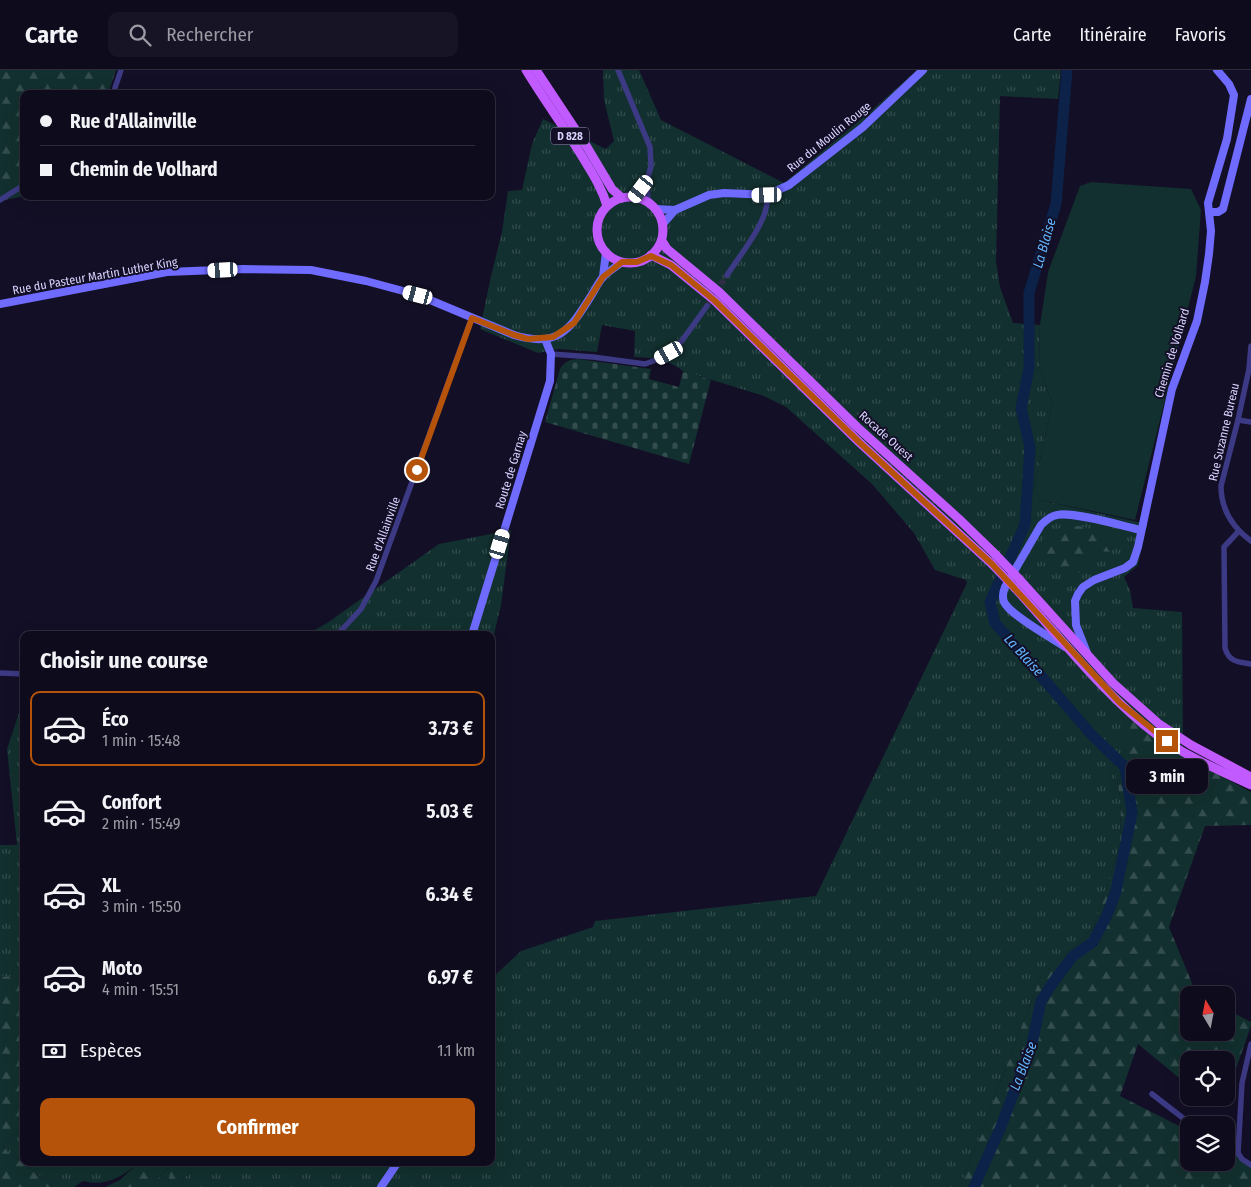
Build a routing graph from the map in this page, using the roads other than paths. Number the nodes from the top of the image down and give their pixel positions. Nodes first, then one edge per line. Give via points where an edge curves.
1 (120, 70) edge
2 (526, 70) edge
3 (536, 70) edge
4 (618, 70) edge
5 (923, 70) edge
6 (1217, 70) edge
7 (114, 90) edge
8 (1251, 99) edge
9 (647, 180) junction
10 (20, 188) edge
11 (767, 195) junction
12 (635, 197) junction
13 (622, 198) junction
14 (0, 200) edge
15 (648, 202) junction
16 (607, 206) junction
17 (656, 210) junction
18 (675, 210) junction
19 (1209, 212) junction
20 (663, 224) junction
21 (662, 241) junction
22 (606, 252) junction
23 (651, 256) junction
24 (622, 262) junction
25 (727, 275) tunnel mouth
26 (603, 277) junction
27 (0, 304) edge
28 (707, 306) tunnel mouth
29 (472, 318) junction
30 (545, 339) junction
31 (1251, 346) edge
32 (551, 354) junction
33 (1238, 420) junction
34 (1251, 422) edge
35 (1141, 530) junction
36 (1238, 532) junction
37 (1251, 541) edge
38 (341, 631) edge
39 (473, 631) edge
40 (1072, 651) junction
41 (1088, 655) junction
42 (1251, 664) edge
43 (0, 673) edge
44 (20, 674) edge
45 (1251, 777) edge
46 (1251, 785) edge
47 (1251, 1044) edge
48 (1152, 1094) dead end
49 (1180, 1116) edge
50 (1235, 1152) edge
51 (1238, 1153) junction
52 (1251, 1165) edge
53 (395, 1166) edge
54 (381, 1187) edge

1 - 7 street
2 - 16 main road, D 828 via 569,134 602,191
3 - 13 main road, D 828 via 612,188
4 - 9 street via 650,147 651,166
5 - 11 street, Rue du Moulin Rouge via 850,138 789,185
6 - 19 street, Chemin de Volhard via 1234,95 1227,138 1208,203
8 - 19 street via 1223,209
9 - 12 street
9 - 15 street
10 - 14 street
11 - 18 street, Rue du Moulin Rouge via 709,195
11 - 25 street via 765,216
12 - 13 main road
12 - 15 main road
13 - 16 main road
15 - 17 main road
16 - 22 main road via 597,225 598,240
17 - 18 street, Rue du Moulin Rouge
17 - 20 main road
18 - 20 street, Rue du Moulin Rouge
19 - 35 street, Chemin de Volhard via 1209,254 1197,321 1172,389
20 - 21 main road
21 - 23 main road
21 - 41 main road, Rocade Ouest, bridge via 667,249 719,292 856,427 959,519 1020,579
22 - 24 main road
22 - 26 street
23 - 24 main road via 637,262
23 - 40 main road, Rocade Ouest, bridge via 671,265 714,300 859,442 992,564
24 - 26 street
26 - 30 street via 574,323
27 - 29 street, Rue du Pasteur Martin Luther King via 168,272 278,268 311,270 366,281 418,295
28 - 32 street via 681,342 669,353 644,364
29 - 30 street, Rue du Pasteur Martin Luther King via 514,335
29 - 38 street, Rue d'Allainville via 376,581 361,609
30 - 32 street, Route de Garnay
31 - 33 street, Rue Suzanne Bureau
32 - 39 street, Route de Garnay via 550,381
33 - 34 street
33 - 36 street, Rue Suzanne Bureau via 1221,486 1227,516
35 - 40 street via 1070,514 1057,515 1041,525 1003,592 1004,602 1025,622
35 - 41 street, Chemin de Volhard via 1132,562 1083,587 1075,601 1076,625
36 - 37 street, Rue Suzanne Bureau
36 - 42 street via 1224,547 1226,648 1228,656 1235,662
40 - 46 main road via 1120,703 1158,735
41 - 45 main road via 1158,724
43 - 44 street
47 - 51 street via 1242,1083
48 - 49 street
50 - 51 street
51 - 52 street
53 - 54 street

